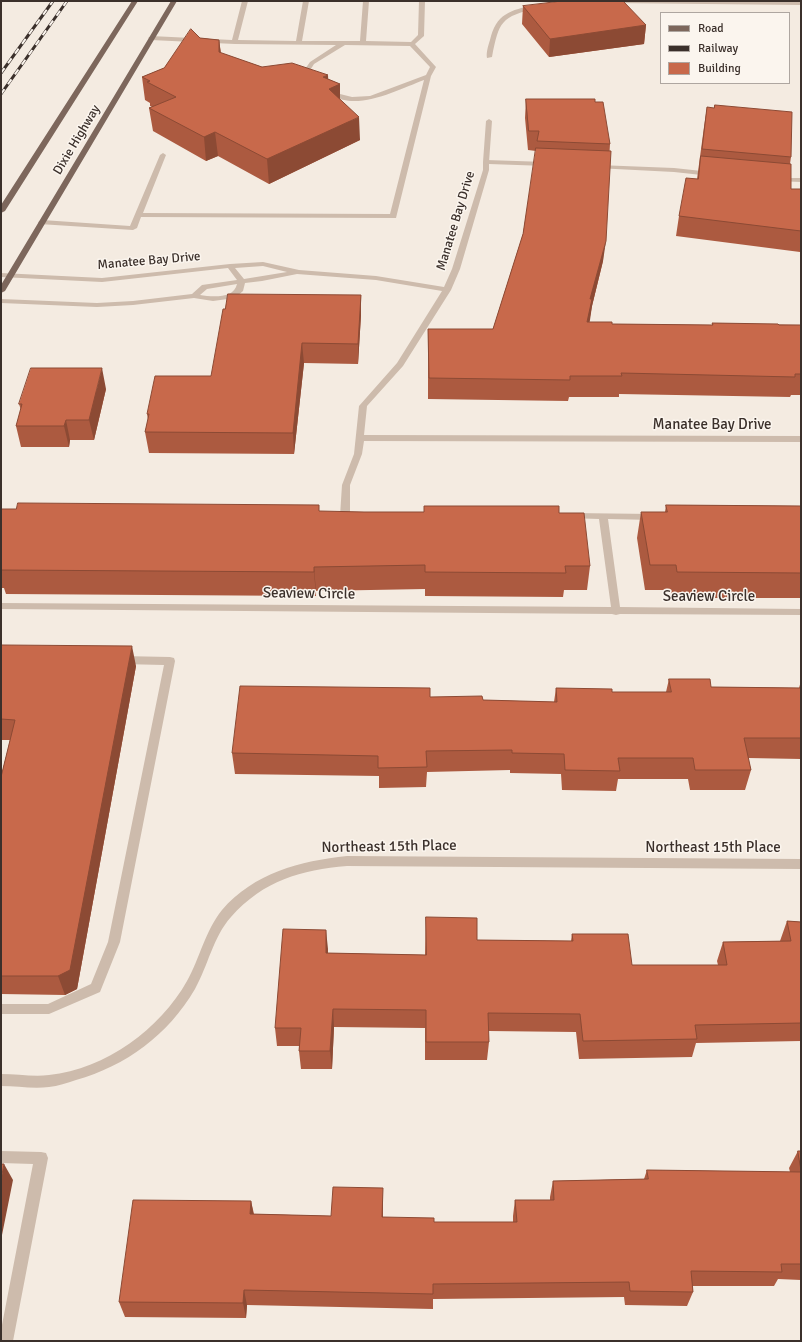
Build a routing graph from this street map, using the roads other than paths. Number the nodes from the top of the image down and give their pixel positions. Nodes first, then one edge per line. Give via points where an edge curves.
1 (135, 1) edge
2 (174, 1) edge
3 (245, 1) edge
4 (306, 1) edge
5 (366, 1) edge
6 (422, 1) edge
7 (602, 1) edge
8 (801, 3) edge
9 (542, 5) edge
10 (151, 38) junction
11 (235, 42) junction
12 (299, 42) junction
13 (343, 43) junction
14 (362, 43) junction
15 (412, 44) junction
16 (489, 57) dead end
17 (428, 76) junction
18 (312, 85) edge
19 (336, 95) edge
20 (489, 121) dead end
21 (163, 155) dead end
22 (486, 162) junction
23 (556, 165) edge
24 (588, 166) edge
25 (721, 175) edge
26 (769, 180) edge
27 (801, 180) edge
28 (1, 211) edge
29 (138, 216) junction
30 (42, 222) junction
31 (230, 266) junction
32 (299, 272) junction
33 (1, 275) edge
34 (10, 276) junction
35 (242, 281) junction
36 (446, 290) junction
37 (1, 292) edge
38 (194, 296) junction
39 (1, 301) edge
40 (359, 438) junction
41 (801, 440) edge
42 (345, 516) edge
43 (564, 516) edge
44 (603, 516) junction
45 (666, 517) edge
46 (1, 606) edge
47 (616, 612) junction
48 (801, 612) edge
49 (109, 660) edge
50 (801, 864) edge
51 (1, 1010) edge
52 (1, 1080) edge
53 (1, 1157) edge
54 (6, 1341) edge

1 - 28 main road, Dixie Highway
2 - 10 main road, Dixie Highway
3 - 11 street
4 - 12 street
5 - 14 street
6 - 15 street via 421,36
7 - 8 street
9 - 16 street via 521,9 503,17 492,40
10 - 11 street
10 - 30 main road, Dixie Highway
11 - 12 street
12 - 13 street
13 - 14 street
13 - 18 street via 312,63 306,72
14 - 15 street
15 - 17 street via 433,67
17 - 19 street via 371,98 352,99
17 - 29 street via 393,216
20 - 22 street
21 - 29 street
22 - 23 street, Manatee Bay Drive
22 - 36 street, Manatee Bay Drive via 486,170 456,269
24 - 25 street
26 - 27 street
29 - 30 street via 133,228
30 - 34 main road, Dixie Highway
31 - 32 street, Manatee Bay Drive via 263,264
31 - 34 street, Manatee Bay Drive via 102,280
31 - 35 street
32 - 35 street, Manatee Bay Drive via 262,280
32 - 36 street, Manatee Bay Drive via 376,278
33 - 34 street, Manatee Bay Drive
34 - 37 main road, Dixie Highway
35 - 38 street, Manatee Bay Drive via 205,287
35 - 38 street, Manatee Bay Drive via 240,289 232,296 213,299
36 - 40 street, Manatee Bay Drive via 400,364 363,406
38 - 39 street, Manatee Bay Drive via 141,303 97,305
40 - 41 street, Manatee Bay Drive
40 - 42 street, Manatee Bay Drive via 358,454 346,485
43 - 44 street
44 - 45 street
44 - 47 street
46 - 47 street, Seaview Circle
47 - 48 street, Seaview Circle
49 - 51 street via 170,661 114,942 96,988 49,1010
50 - 52 street, Northeast 15th Place via 347,861 316,864 285,873 258,887 234,906 214,930 192,984 174,1011 151,1036 121,1058 86,1073 50,1081
53 - 54 street via 41,1158

